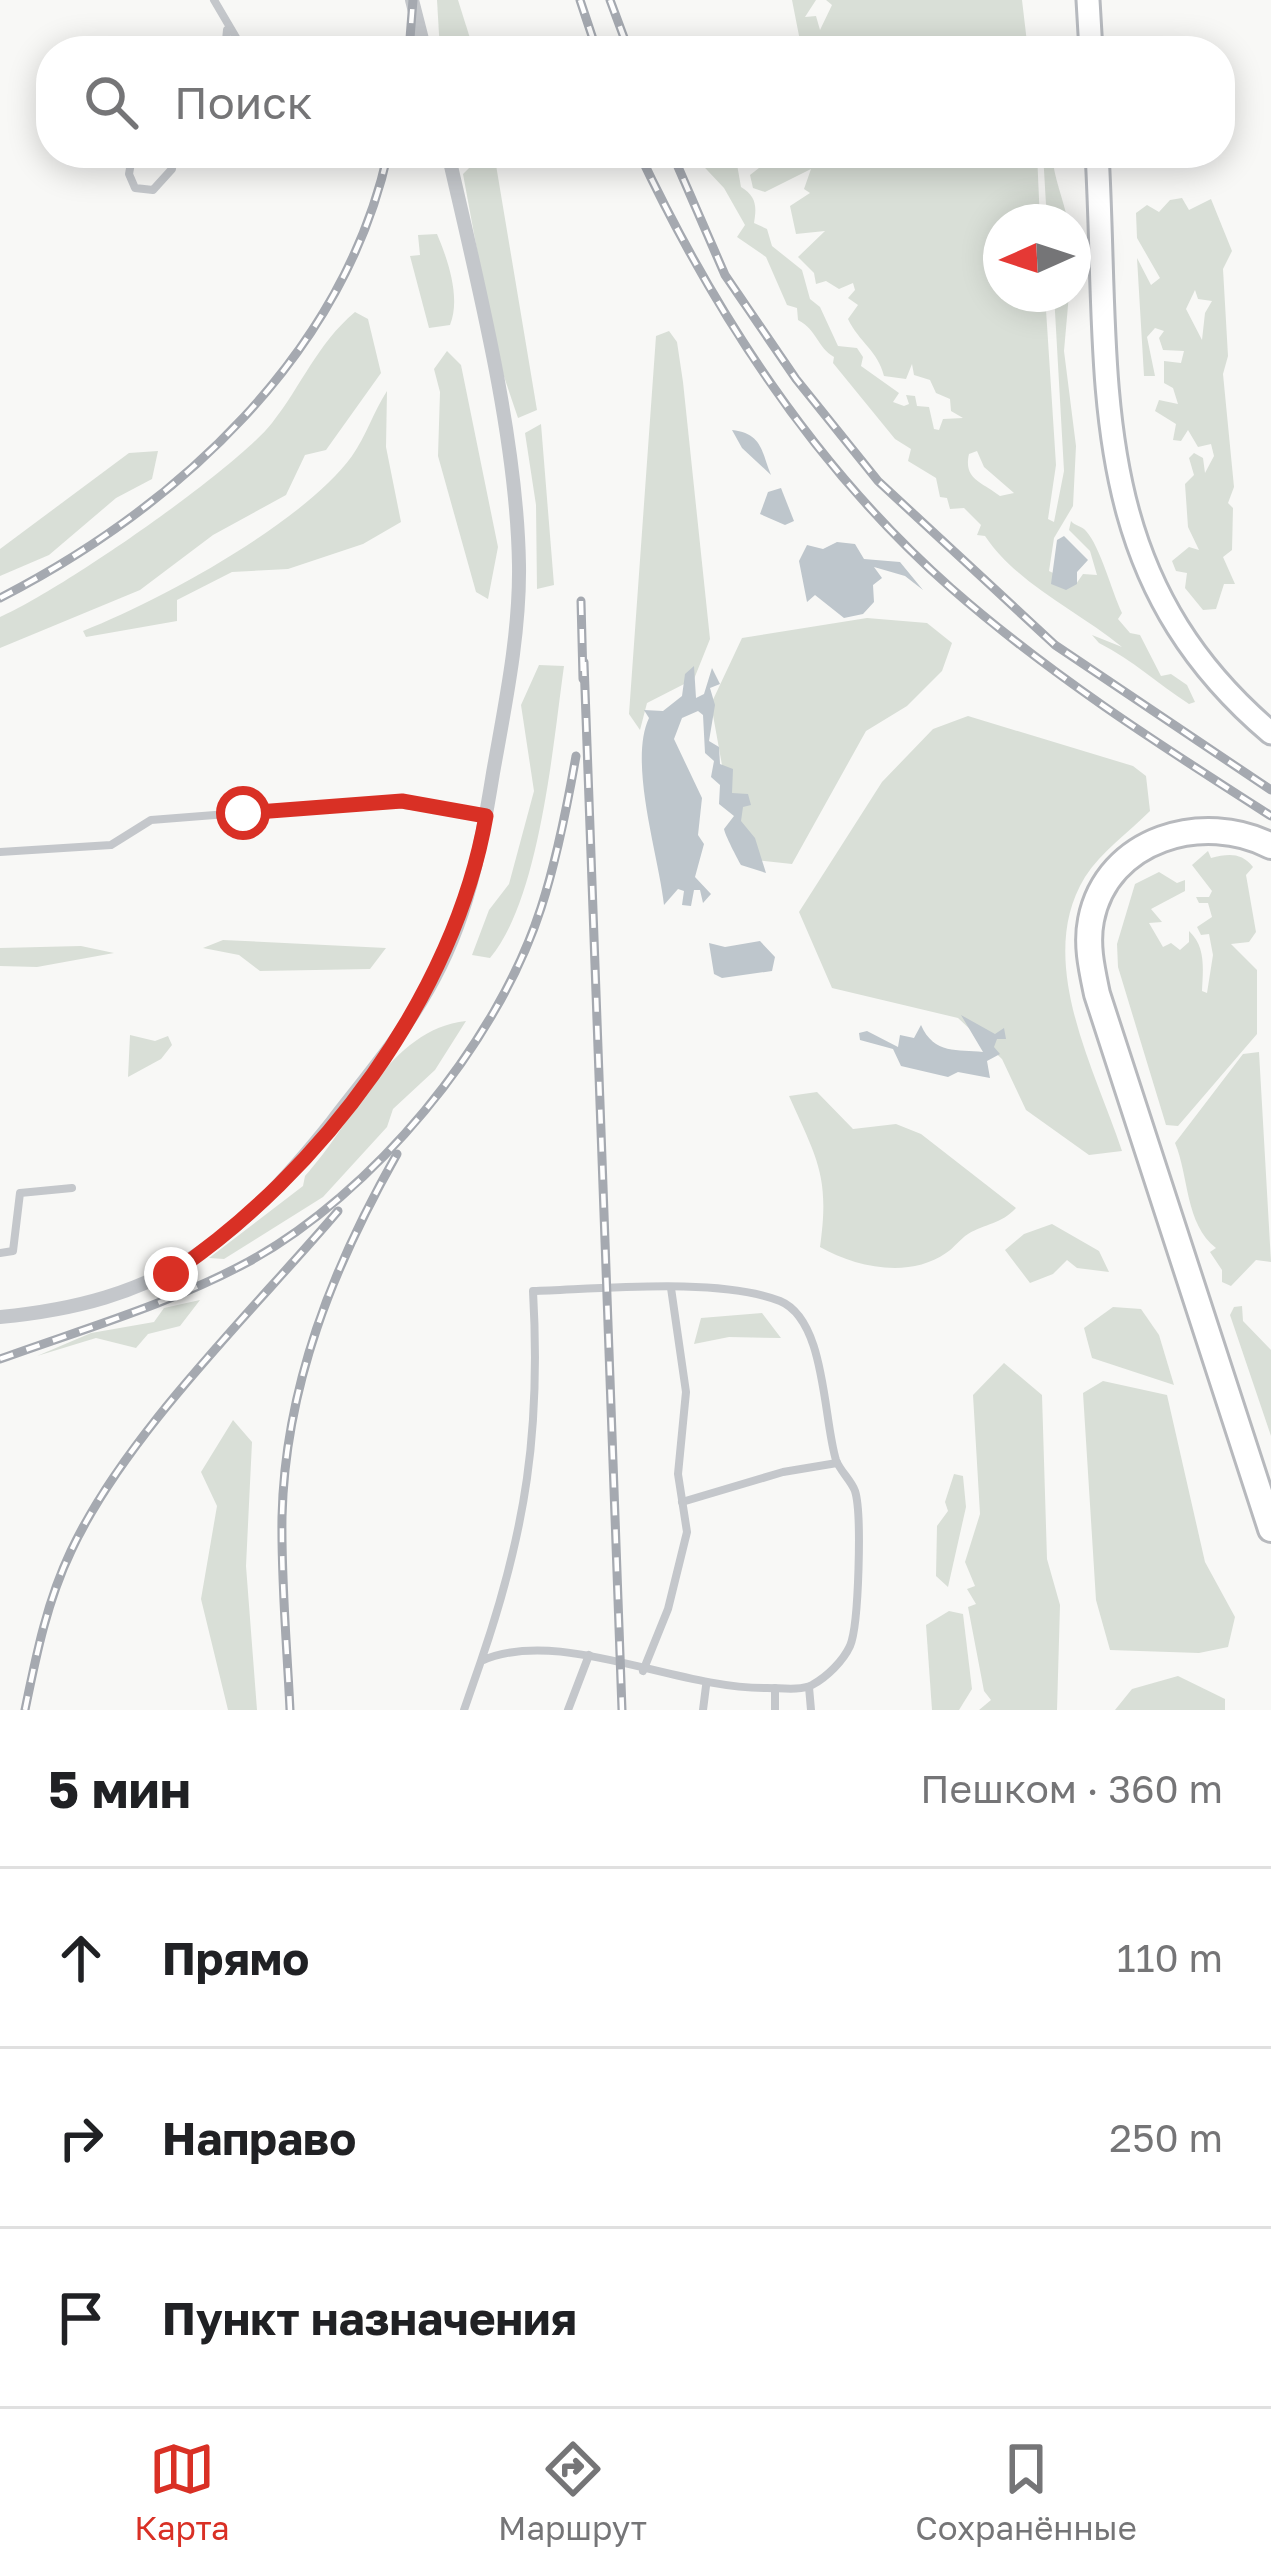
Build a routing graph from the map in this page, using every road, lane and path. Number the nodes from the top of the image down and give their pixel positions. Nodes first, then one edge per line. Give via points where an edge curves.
1 (214, 0) edge
2 (412, 0) edge
3 (1088, 1) edge
4 (227, 29) junction
5 (226, 36) edge
6 (232, 36) edge
7 (421, 36) edge
8 (1089, 36) edge
9 (130, 168) edge
10 (172, 168) edge
11 (451, 168) edge
12 (1098, 168) edge
13 (1271, 733) edge
14 (486, 816) junction
15 (1271, 846) edge
16 (0, 852) edge
17 (72, 1188) dead end
18 (0, 1253) edge
19 (671, 1288) junction
20 (0, 1317) edge
21 (837, 1463) junction
22 (682, 1502) junction
23 (1271, 1529) edge
24 (589, 1655) junction
25 (481, 1661) junction
26 (643, 1671) junction
27 (706, 1685) junction
28 (775, 1688) junction
29 (808, 1688) junction
30 (464, 1710) edge
31 (568, 1710) edge
32 (703, 1710) edge
33 (775, 1710) edge
34 (811, 1710) edge

1 - 4 lane
2 - 7 street
3 - 8 main road
4 - 5 lane
4 - 6 lane
9 - 10 lane via 135,188 153,190
11 - 14 street via 518,532 518,610
12 - 13 main road via 1113,421 1133,540 1180,638
14 - 16 lane via 379,802 151,820 111,845
14 - 20 street via 462,916 429,989 275,1186 205,1251 145,1287
15 - 23 highway via 1203,830 1140,849 1099,896 1089,945 1097,994
17 - 18 lane via 20,1193 13,1251
19 - 21 lane via 780,1301 800,1315
19 - 22 lane via 686,1392
19 - 25 lane via 533,1291 524,1521
21 - 22 lane
21 - 29 lane via 855,1492 851,1645
22 - 26 lane via 681,1560
24 - 25 lane via 544,1647
24 - 26 lane
24 - 31 lane
25 - 30 lane
26 - 27 lane
27 - 28 lane
27 - 32 lane
28 - 29 lane
28 - 33 lane
29 - 34 lane

